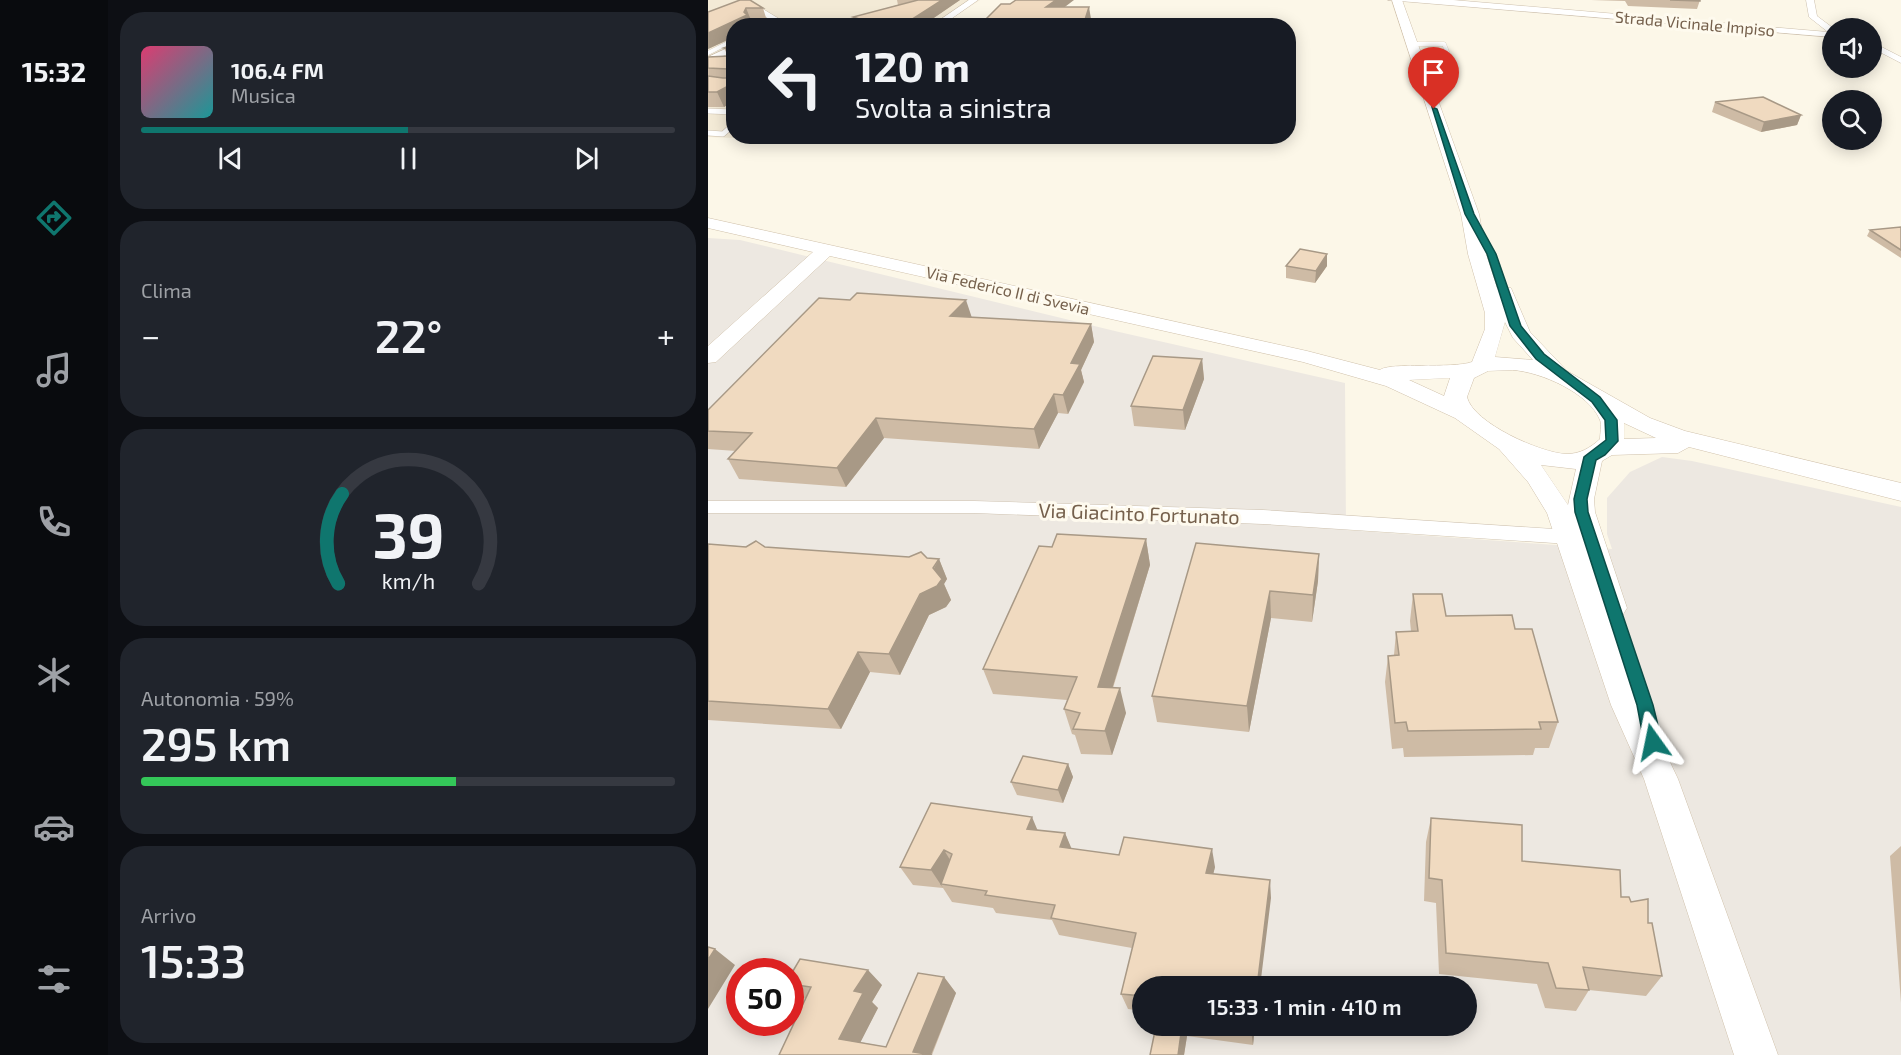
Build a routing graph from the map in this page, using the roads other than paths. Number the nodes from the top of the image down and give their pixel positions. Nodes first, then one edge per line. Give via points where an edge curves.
1 (744, 0) edge
2 (974, 0) edge
3 (1392, 0) edge
4 (1397, 0) edge
5 (1431, 0) edge
6 (1810, 0) edge
7 (1450, 2) junction
8 (772, 18) edge
9 (947, 18) edge
10 (1822, 25) edge
11 (1822, 33) edge
12 (1882, 41) edge
13 (1892, 42) dead end
14 (726, 44) edge
15 (1412, 44) junction
16 (1882, 50) edge
17 (726, 52) edge
18 (708, 53) edge
19 (726, 57) edge
20 (1901, 60) edge
21 (709, 64) edge
22 (1420, 66) junction
23 (708, 111) edge
24 (726, 112) edge
25 (726, 131) edge
26 (708, 133) edge
27 (1470, 214) junction
28 (708, 223) edge
29 (816, 248) junction
30 (708, 333) edge
31 (708, 357) edge
32 (1307, 357) junction
33 (1477, 368) junction
34 (1562, 375) junction
35 (1596, 399) junction
36 (1462, 414) junction
37 (1508, 446) junction
38 (1599, 452) junction
39 (1771, 462) junction
40 (1901, 492) edge
41 (708, 507) edge
42 (1569, 537) junction
43 (1661, 779) junction
44 (1756, 1055) edge

1 - 8 street
2 - 9 street
3 - 4 street
4 - 7 street
4 - 15 main road
5 - 7 street
6 - 10 street via 1813,17
7 - 11 street, Strada Vicinale Impiso
12 - 13 street
14 - 18 lane
15 - 22 main road
15 - 22 lane via 1444,44 1452,64
16 - 20 street
17 - 21 street
19 - 21 lane
22 - 27 main road
23 - 24 lane
25 - 26 lane
27 - 33 main road via 1496,322
27 - 34 main road via 1491,254 1516,326 1533,349
28 - 29 main road, Via Federico II di Svevia
29 - 30 main road
29 - 31 main road
29 - 32 main road, Via Federico II di Svevia
32 - 33 main road via 1400,373
32 - 36 main road via 1385,378
33 - 34 main road via 1513,363
33 - 36 main road via 1460,380 1457,387 1457,404
34 - 35 main road
35 - 38 main road via 1611,420 1614,433
35 - 39 main road via 1659,431
36 - 37 main road
37 - 38 main road via 1555,460
37 - 42 main road via 1547,490
38 - 39 main road via 1680,445
38 - 43 main road via 1581,499 1584,524 1645,705
39 - 40 main road
41 - 42 street, Via Giacinto Fortunato via 974,507 1240,516
42 - 43 main road via 1627,705
43 - 44 main road

